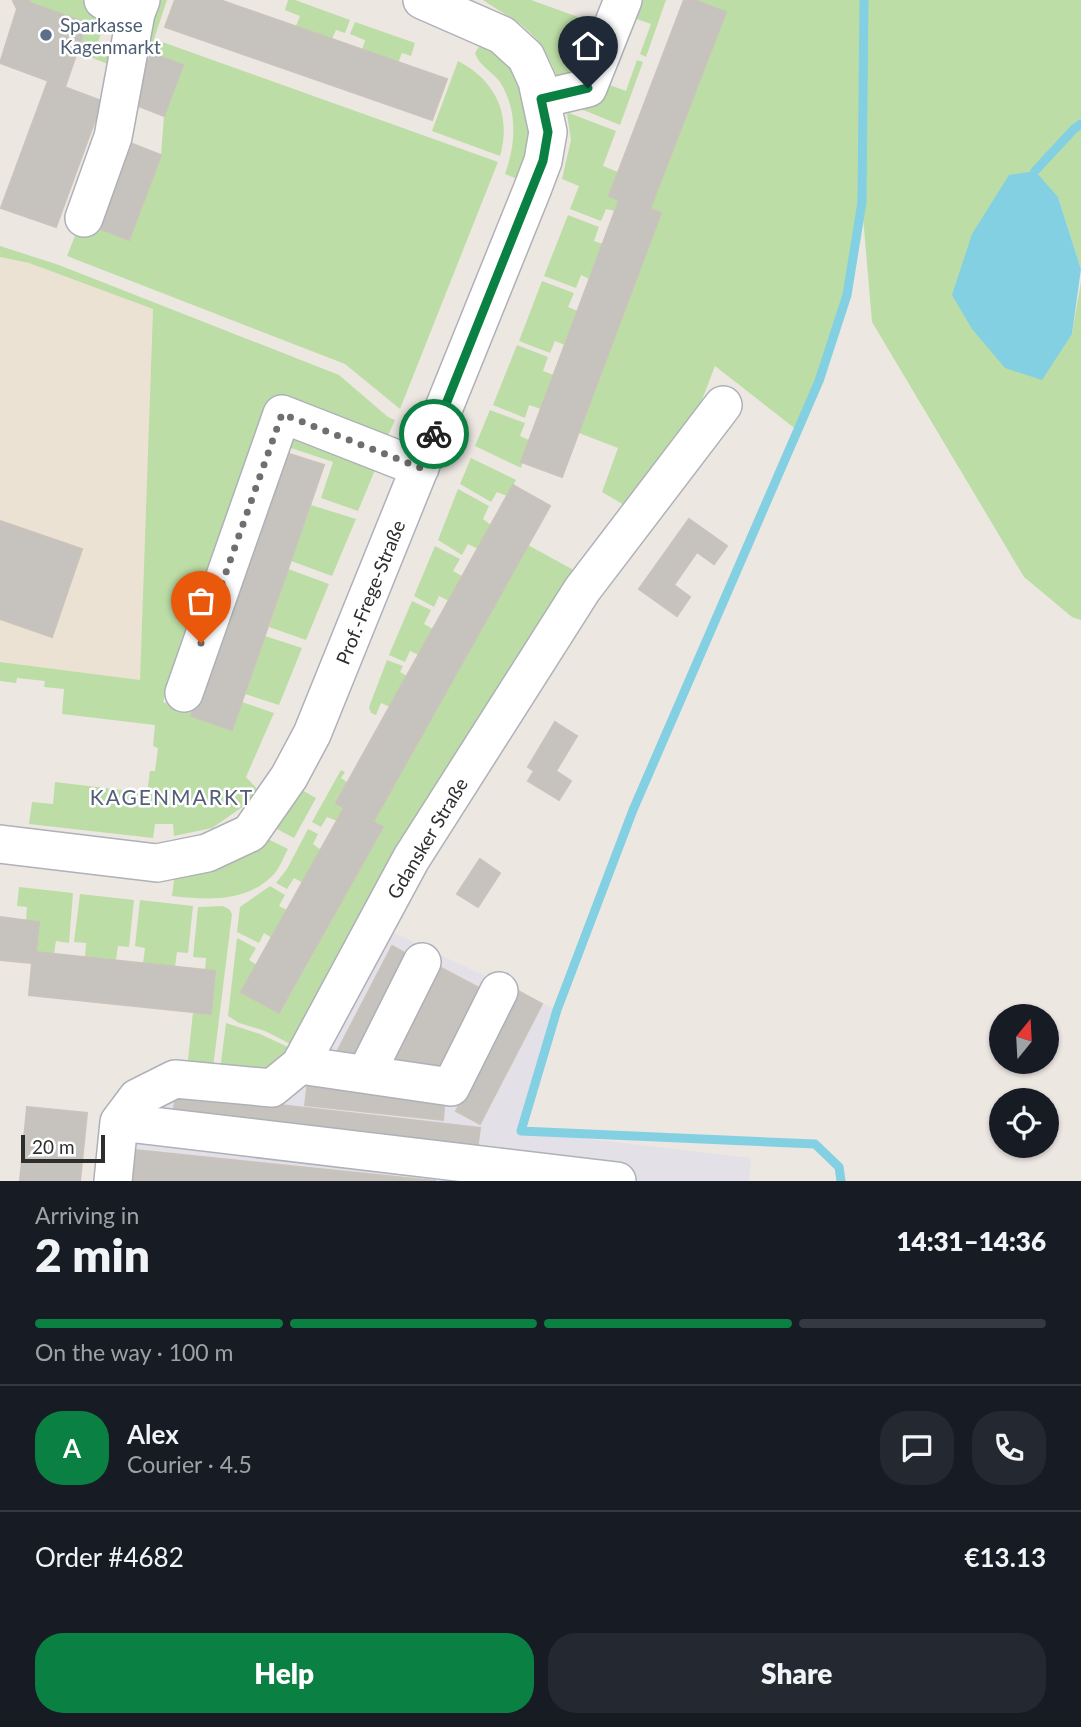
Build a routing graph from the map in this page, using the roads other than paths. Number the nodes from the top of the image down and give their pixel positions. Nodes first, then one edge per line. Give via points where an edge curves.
1 (103, 0) edge
2 (623, 0) edge
3 (438, 3) edge
4 (139, 6) edge
5 (541, 99) junction
6 (84, 218) dead end
7 (723, 405) dead end
8 (421, 468) junction
9 (184, 693) dead end
10 (0, 844) edge
11 (422, 962) dead end
12 (499, 991) dead end
13 (300, 1065) junction
14 (366, 1074) junction
15 (119, 1122) junction
16 (113, 1181) edge
17 (617, 1181) edge

1 - 4 street
2 - 5 street via 588,88
3 - 5 street, Prof.-Frege-Straße via 502,34 526,57
4 - 6 street via 113,136
5 - 8 street, Prof.-Frege-Straße via 548,132 543,161
7 - 13 street, Gdansker Straße via 582,590 411,859
8 - 9 street via 282,414
8 - 10 street, Prof.-Frege-Straße via 312,734 250,833 207,853 157,863
11 - 14 street
12 - 14 street via 451,1087
13 - 14 street
13 - 15 street, Gdansker Straße via 272,1088 175,1079 137,1098
15 - 16 street
15 - 17 street

